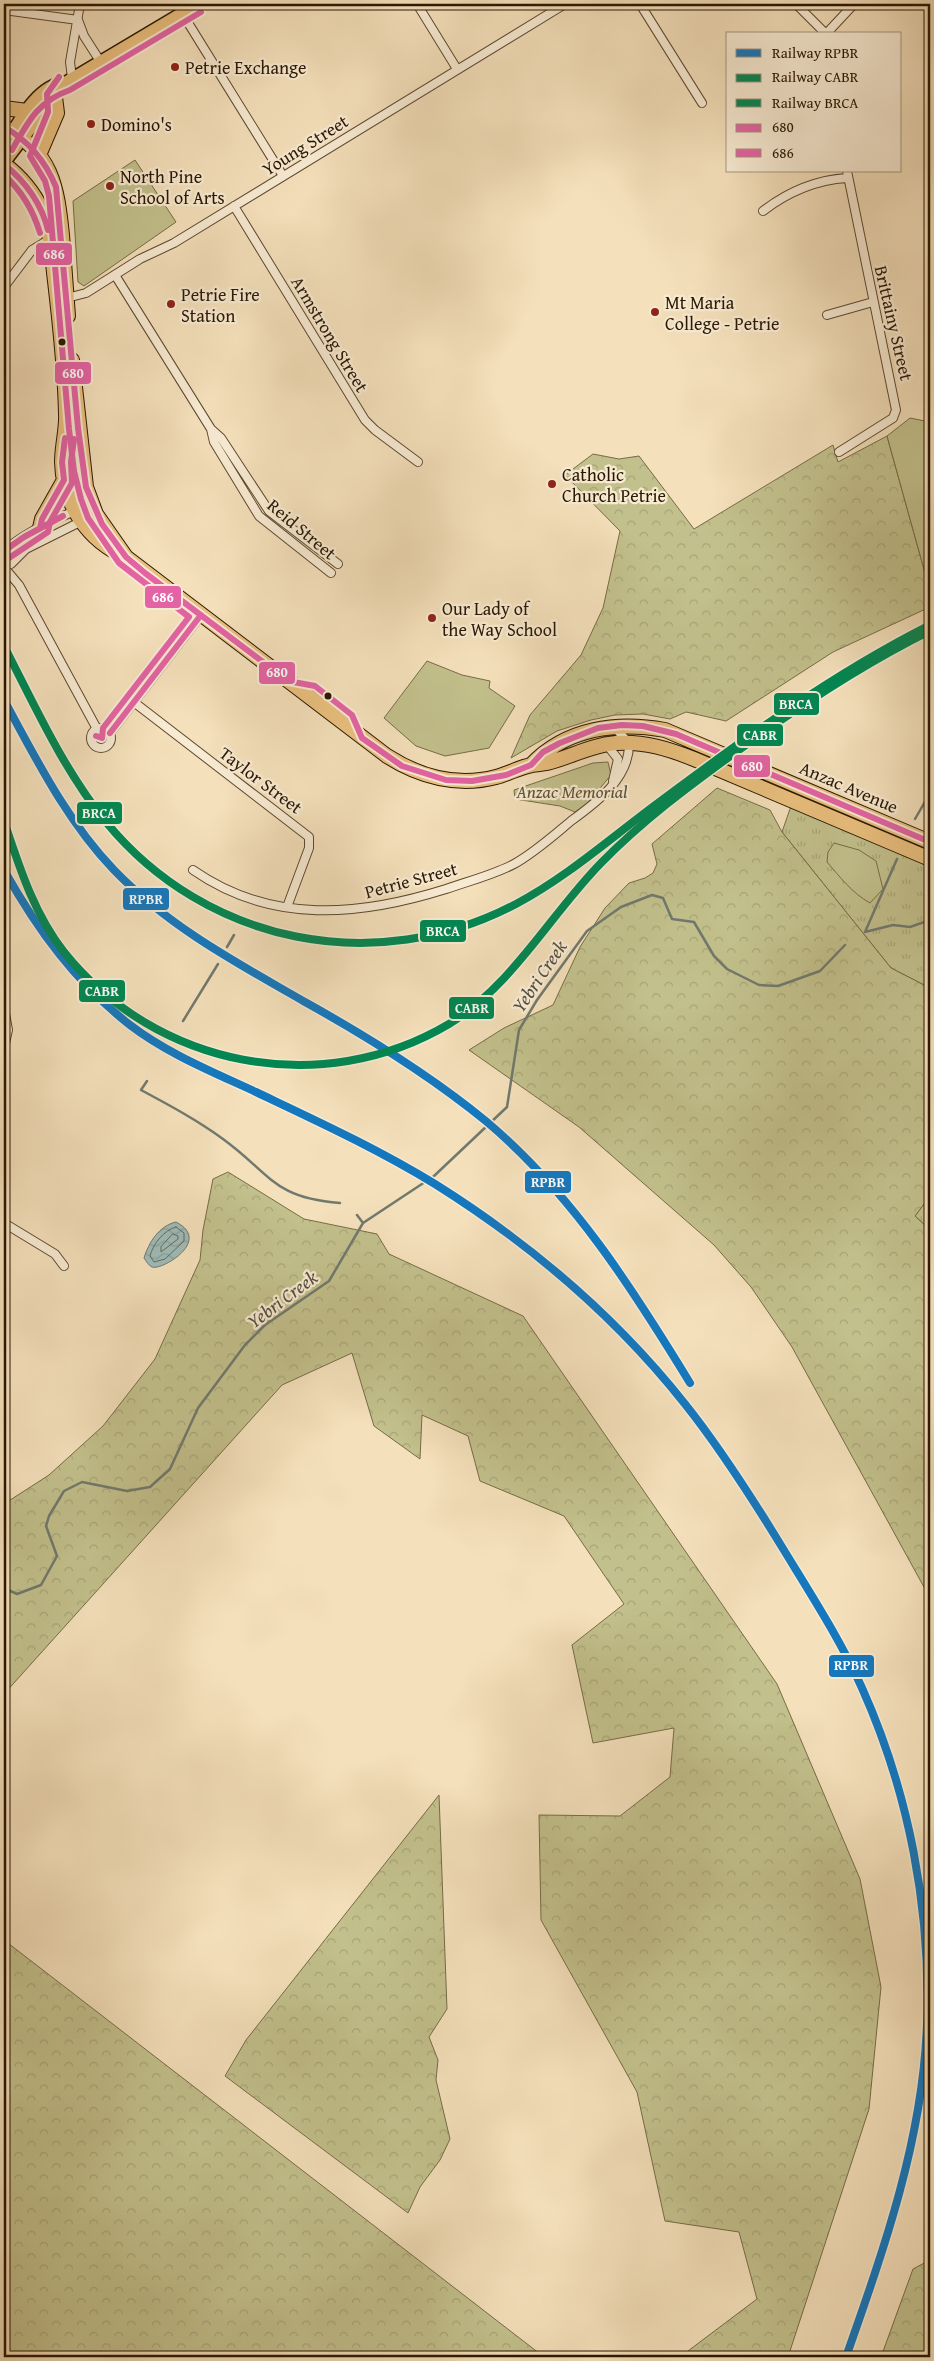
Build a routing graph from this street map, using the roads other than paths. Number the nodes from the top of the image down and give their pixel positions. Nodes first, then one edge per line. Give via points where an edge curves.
1 (80, 4) edge
2 (197, 4) edge
3 (417, 4) edge
4 (563, 4) edge
5 (640, 4) edge
6 (796, 4) edge
7 (854, 4) edge
8 (4, 10) edge
9 (182, 13) junction
10 (78, 20) junction
11 (824, 32) edge
12 (828, 32) edge
13 (100, 61) junction
14 (457, 69) junction
15 (69, 80) junction
16 (54, 97) junction
17 (702, 103) dead end
18 (4, 108) edge
19 (27, 111) junction
20 (13, 133) edge
21 (4, 146) edge
22 (40, 154) junction
23 (4, 164) edge
24 (847, 175) edge
25 (283, 176) junction
26 (234, 206) junction
27 (763, 211) dead end
28 (50, 239) junction
29 (115, 275) junction
30 (4, 287) edge
31 (62, 299) junction
32 (872, 302) junction
33 (827, 314) dead end
34 (212, 430) junction
35 (839, 452) dead end
36 (418, 462) dead end
37 (64, 480) junction
38 (94, 509) junction
39 (78, 516) junction
40 (40, 528) junction
41 (4, 552) edge
42 (126, 557) junction
43 (338, 564) dead end
44 (8, 570) edge
45 (331, 573) dead end
46 (201, 615) junction
47 (135, 703) junction
48 (613, 726) junction
49 (97, 729) junction
50 (110, 733) junction
51 (629, 742) junction
52 (606, 744) junction
53 (531, 765) junction
54 (613, 783) junction
55 (930, 842) edge
56 (930, 859) edge
57 (193, 870) dead end
58 (287, 907) junction
59 (4, 1008) edge
60 (4, 1048) edge
61 (4, 1223) edge
62 (64, 1266) dead end

1 - 10 street
2 - 9 main road
3 - 14 street
4 - 14 street, Young Street
5 - 17 street
6 - 11 street
7 - 12 street
8 - 10 street
9 - 13 main road
9 - 25 street
10 - 13 street
10 - 15 street
13 - 15 main road
14 - 25 street, Young Street
15 - 16 main road
15 - 19 main road via 50,87
16 - 20 main road
16 - 22 highway via 57,113
18 - 19 highway
19 - 20 main road
20 - 21 main road
20 - 22 highway, Anzac Avenue
20 - 23 main road
22 - 31 highway, Anzac Avenue via 58,194
23 - 28 highway, Anzac Avenue via 34,194
24 - 27 street via 800,188
24 - 32 street, Brittainy Street
25 - 26 street, Young Street
26 - 29 street, Young Street
26 - 36 street, Armstrong Street via 365,420
28 - 30 street via 32,250
28 - 31 highway, Anzac Avenue
29 - 31 street, Young Street via 86,293
29 - 34 street, Reid Street
31 - 37 highway, Anzac Avenue via 66,407
31 - 38 highway, Anzac Avenue via 83,470
32 - 33 street
32 - 35 street, Brittainy Street via 896,415
34 - 43 street, Reid Street via 221,438 269,511
34 - 45 street, Reid Street via 214,442 259,516
37 - 39 highway, Anzac Avenue
37 - 40 highway
38 - 39 street
38 - 39 street
38 - 42 highway, Anzac Avenue
39 - 40 street
39 - 42 highway, Anzac Avenue via 105,547
39 - 44 street via 26,549
40 - 41 street
41 - 44 street via 9,556
42 - 46 highway, Anzac Avenue
44 - 49 street
46 - 47 street
46 - 53 highway, Anzac Avenue via 402,766 437,778 466,781 494,778
47 - 50 street
47 - 58 street, Taylor Street via 309,837 309,848
48 - 51 street
48 - 53 highway, Anzac Avenue via 560,743 543,752
48 - 55 highway, Anzac Avenue via 666,730
49 - 50 street via 103,728
49 - 50 street via 90,736 96,747 108,745
51 - 52 highway, Anzac Avenue
51 - 54 street, Petrie Street via 627,761
51 - 56 highway, Anzac Avenue via 657,746 694,759
52 - 53 highway, Anzac Avenue
52 - 54 street via 618,759
54 - 58 street, Petrie Street via 599,800 532,852 494,873 423,896 370,908 327,912
57 - 58 street, Petrie Street via 224,887 268,904
59 - 60 street via 8,1030
61 - 62 street via 55,1254

